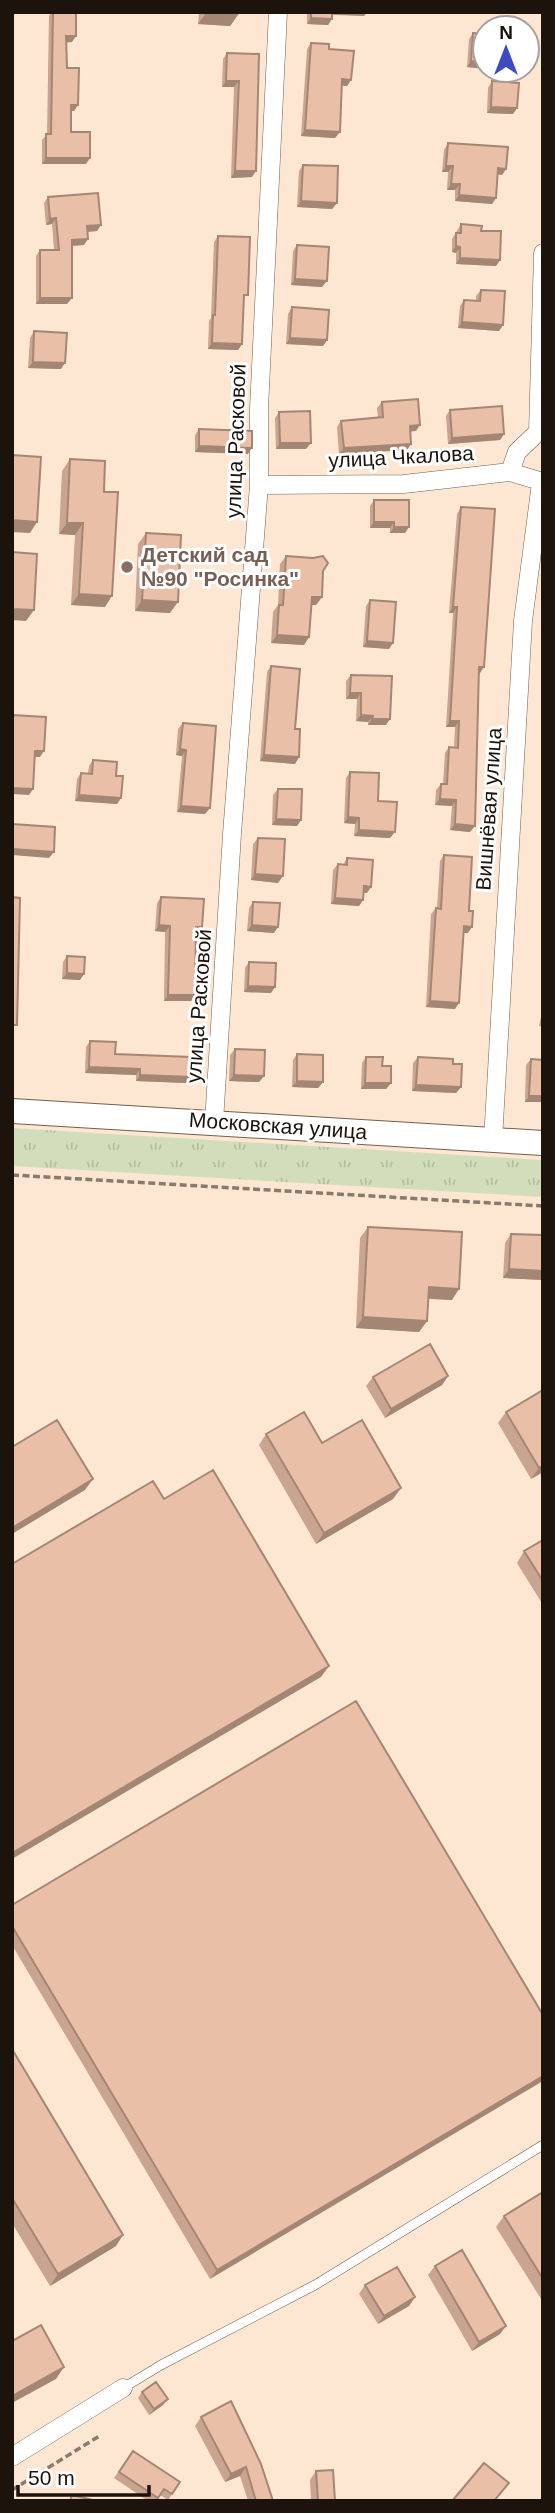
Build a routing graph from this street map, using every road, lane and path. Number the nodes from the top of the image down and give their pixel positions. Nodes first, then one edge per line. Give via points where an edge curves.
1 (278, 12) edge
2 (543, 253) edge
3 (540, 435) edge
4 (510, 472) junction
5 (542, 482) edge
6 (259, 485) junction
7 (12, 1111) edge
8 (214, 1122) junction
9 (493, 1140) junction
10 (543, 1143) edge
11 (12, 1175) edge
12 (543, 1206) edge
13 (543, 2145) edge
14 (123, 2388) joint
15 (101, 2435) dead end
16 (12, 2457) edge
17 (12, 2490) edge

1 - 6 street, улица Расковой
2 - 3 street
3 - 4 street via 517,452
4 - 5 street, улица Чкалова
4 - 6 street, улица Чкалова via 404,484
5 - 9 street, Вишнёвая улица via 523,621
6 - 8 street, улица Расковой
7 - 8 main road, Московская улица
8 - 9 main road, Московская улица
9 - 10 main road, Московская улица
11 - 12 path
13 - 14 lane via 315,2285
14 - 16 street
15 - 17 path

